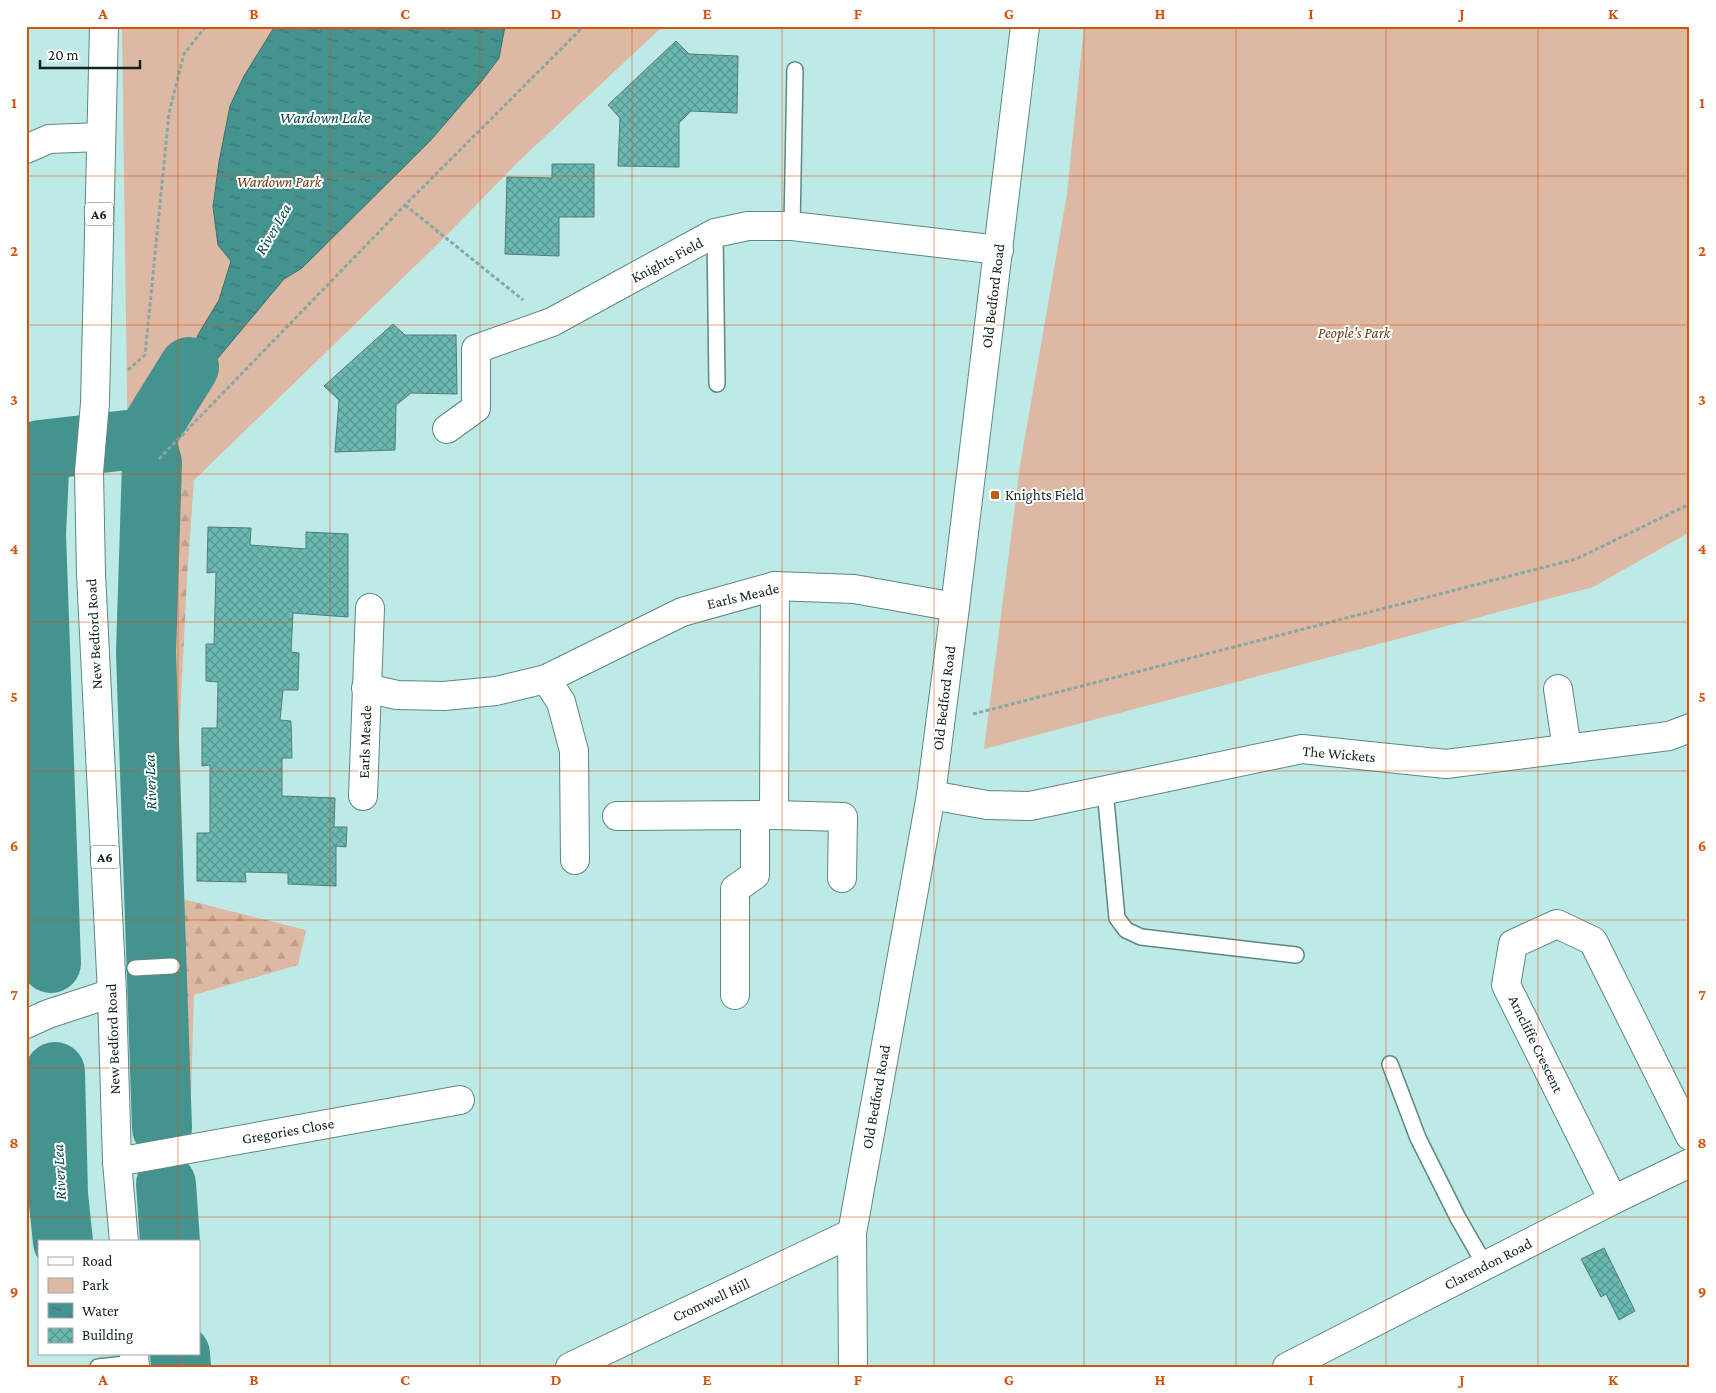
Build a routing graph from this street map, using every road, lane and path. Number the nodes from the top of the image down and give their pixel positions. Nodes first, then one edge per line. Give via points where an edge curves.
1 (104, 26) edge
2 (206, 26) edge
3 (584, 26) edge
4 (1025, 26) edge
5 (795, 70) dead end
6 (101, 137) junction
7 (26, 149) edge
8 (405, 205) junction
9 (792, 226) junction
10 (715, 234) junction
11 (999, 250) junction
12 (494, 277) dead end
13 (126, 371) dead end
14 (717, 384) dead end
15 (447, 429) dead end
16 (160, 458) dead end
17 (1690, 504) edge
18 (775, 586) junction
19 (956, 607) junction
20 (370, 608) dead end
21 (546, 679) junction
22 (366, 688) junction
23 (1558, 689) dead end
24 (940, 722) junction
25 (1690, 728) edge
26 (1567, 749) junction
27 (1105, 790) junction
28 (931, 795) junction
29 (363, 796) dead end
30 (764, 815) junction
31 (617, 816) dead end
32 (574, 860) dead end
33 (842, 878) dead end
34 (1296, 955) dead end
35 (172, 966) dead end
36 (137, 968) dead end
37 (112, 993) junction
38 (735, 995) dead end
39 (26, 1024) edge
40 (1390, 1064) dead end
41 (460, 1100) dead end
42 (1690, 1136) edge
43 (117, 1162) junction
44 (1690, 1163) edge
45 (1612, 1200) junction
46 (852, 1233) junction
47 (124, 1240) edge
48 (1484, 1266) junction
49 (135, 1361) edge
50 (98, 1367) edge
51 (570, 1367) edge
52 (854, 1367) edge
53 (1287, 1367) edge

1 - 6 main road, New Bedford Road / A6
2 - 13 path via 184,54 169,114 145,355
3 - 8 path
4 - 11 main road, Old Bedford Road
5 - 9 lane
6 - 7 main road via 49,140
6 - 37 main road, New Bedford Road / A6 via 95,403 89,472 91,574
8 - 12 path
8 - 16 path
9 - 10 main road, Knights Field via 748,226
9 - 11 main road, Knights Field
10 - 14 lane
10 - 15 main road, Knights Field via 552,322 476,349 476,408
11 - 19 main road, Old Bedford Road
17 - 24 path via 1576,559
18 - 19 main road, Earls Meade via 854,589
18 - 21 main road, Earls Meade via 682,612
18 - 30 main road
19 - 24 main road, Old Bedford Road
20 - 22 main road, Earls Meade
21 - 22 main road, Earls Meade via 496,691 444,696 397,695
21 - 32 main road via 560,702 574,751
22 - 29 main road, Earls Meade
23 - 26 main road
24 - 28 main road, Old Bedford Road
25 - 26 main road, The Wickets via 1669,736
26 - 27 main road, The Wickets via 1446,764 1302,750
27 - 28 main road, The Wickets via 1030,806 987,805
27 - 34 lane via 1117,918 1126,930 1141,937
28 - 46 main road, Old Bedford Road
30 - 31 main road
30 - 33 main road via 842,817
30 - 38 main road via 755,875 735,889
35 - 36 lane
37 - 39 main road
37 - 43 main road, New Bedford Road / A6
40 - 48 lane via 1418,1138
41 - 43 main road, Gregories Close
42 - 45 main road, Arncliffe Crescent via 1593,941 1557,924 1513,944 1506,984
43 - 47 main road, New Bedford Road / A6
44 - 45 main road, Clarendon Road
45 - 48 main road, Clarendon Road
46 - 51 main road, Cromwell Hill
46 - 52 main road, Old Bedford Road
48 - 53 main road, Clarendon Road
49 - 50 lane

